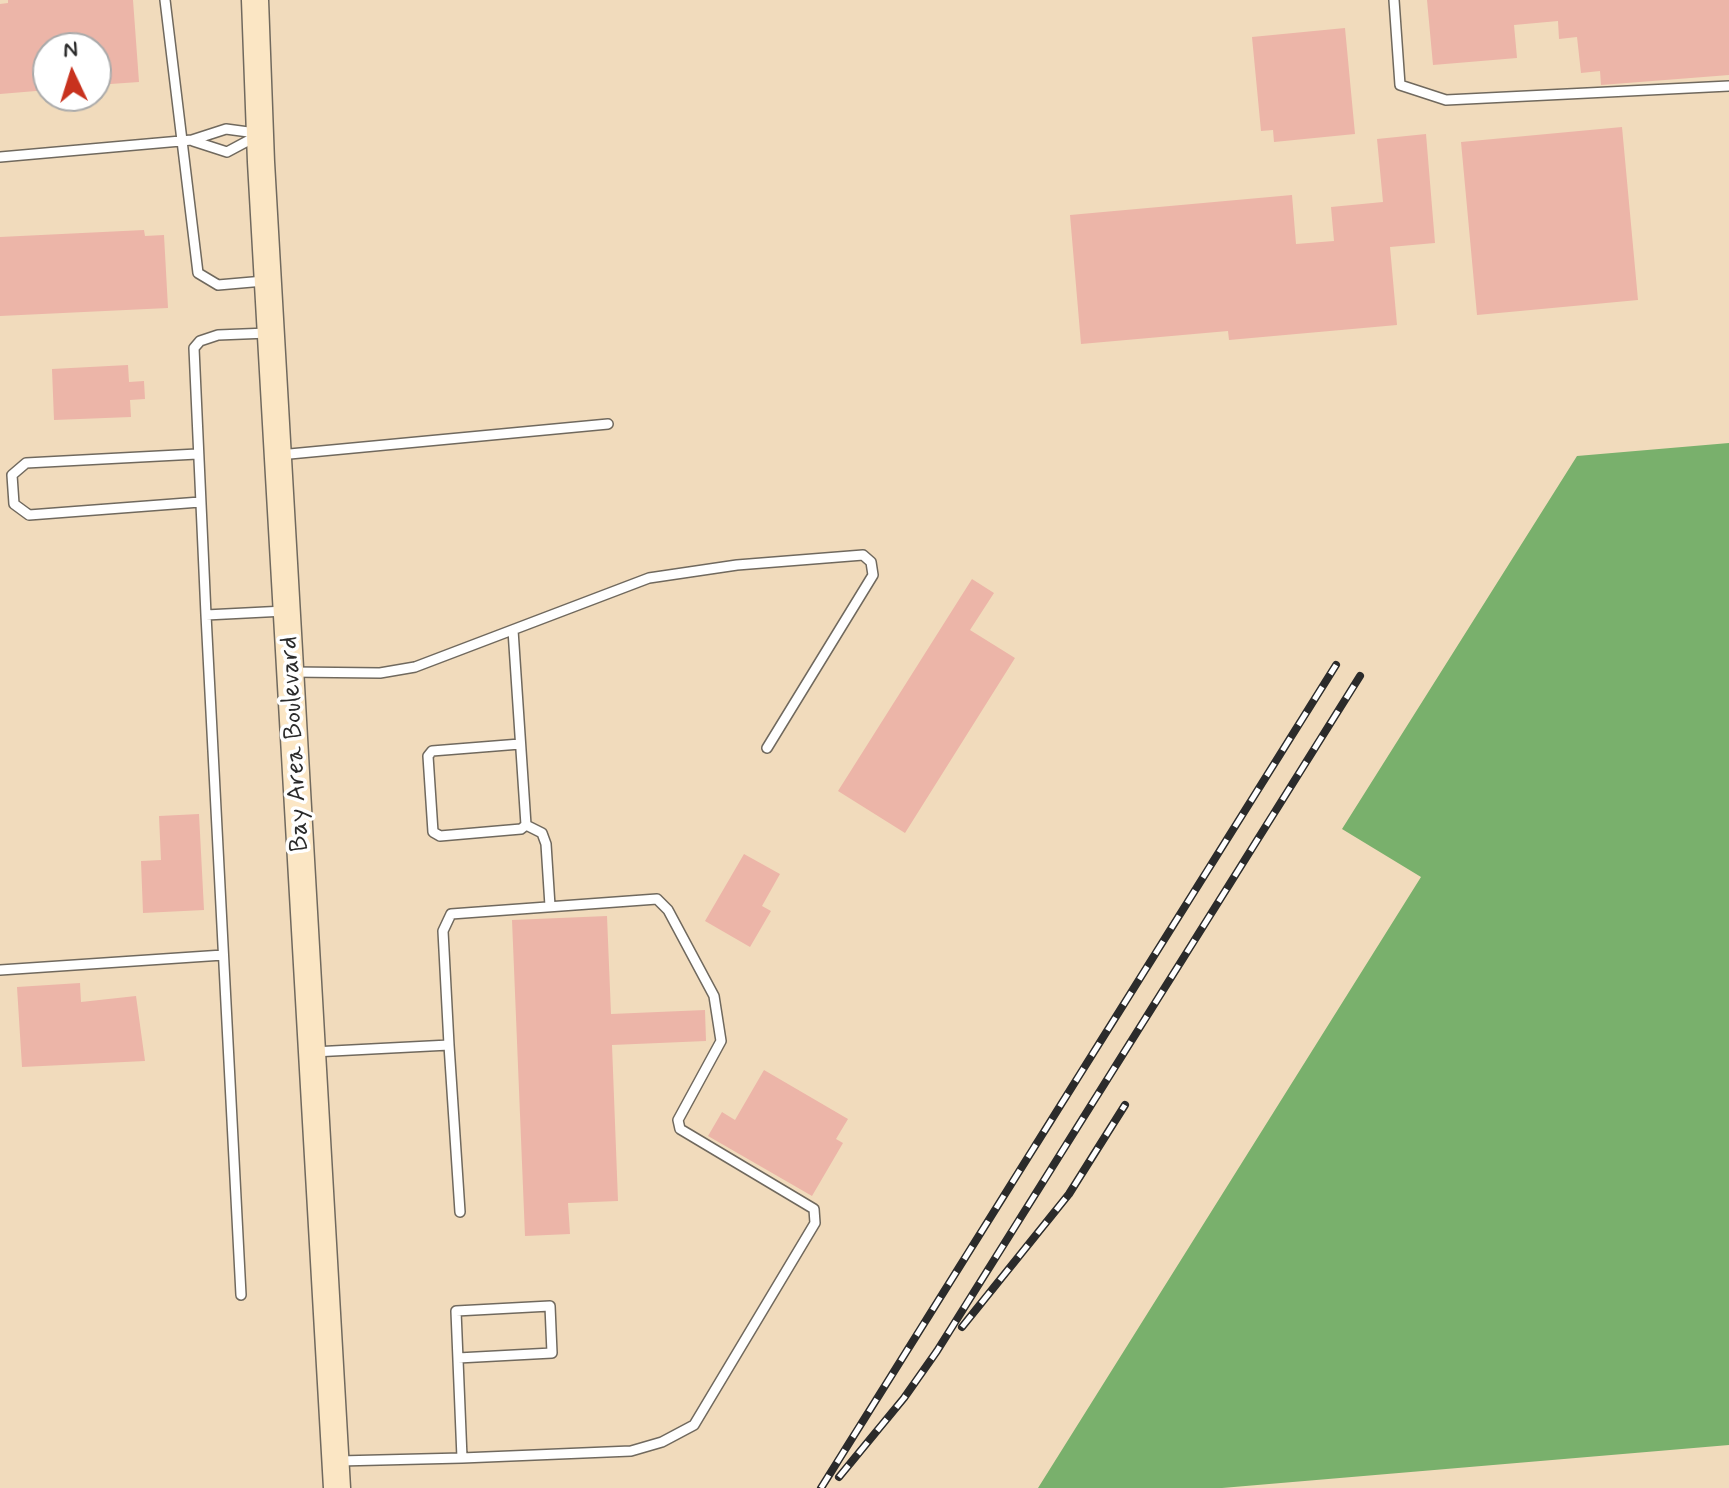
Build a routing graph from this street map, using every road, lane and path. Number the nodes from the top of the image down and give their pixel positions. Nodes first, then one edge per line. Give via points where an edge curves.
1 (165, 0) edge
2 (255, 0) edge
3 (1394, 0) edge
4 (1729, 86) edge
5 (260, 134) junction
6 (187, 141) junction
7 (0, 157) edge
8 (268, 281) junction
9 (272, 333) junction
10 (608, 424) dead end
11 (197, 454) junction
12 (279, 455) junction
13 (200, 502) junction
14 (288, 611) junction
15 (206, 615) junction
16 (513, 630) junction
17 (292, 672) junction
18 (520, 744) junction
19 (767, 748) dead end
20 (526, 825) junction
21 (550, 906) junction
22 (223, 955) junction
23 (0, 970) edge
24 (449, 1045) junction
25 (313, 1052) junction
26 (460, 1212) dead end
27 (241, 1295) dead end
28 (458, 1358) junction
29 (462, 1458) junction
30 (335, 1461) junction
31 (337, 1488) edge

1 - 6 lane
2 - 5 main road, Bay Area Boulevard
3 - 4 lane via 1400,85 1446,100
5 - 6 lane via 226,129
5 - 6 lane via 227,152
5 - 8 main road, Bay Area Boulevard
6 - 7 lane
6 - 8 lane via 198,273 218,285
8 - 9 main road, Bay Area Boulevard
9 - 11 lane via 218,335 194,348
9 - 12 main road, Bay Area Boulevard
10 - 12 lane
11 - 13 lane
11 - 13 lane via 26,463 12,475 14,504 29,515
12 - 14 main road, Bay Area Boulevard
13 - 15 lane
14 - 15 lane
14 - 17 main road, Bay Area Boulevard
15 - 22 lane
16 - 17 lane via 415,667 380,673
16 - 18 lane
16 - 19 lane via 649,578 863,555 871,562 873,575
17 - 25 main road, Bay Area Boulevard
18 - 20 lane
18 - 20 lane via 432,751 428,756 433,832 440,836
20 - 21 lane via 542,833 546,844
21 - 24 lane via 451,914 443,931
21 - 29 lane via 657,899 668,910 714,996 721,1041 678,1120 680,1129 814,1209 815,1223 694,1425 631,1451
22 - 23 lane
22 - 27 lane
24 - 25 lane
24 - 26 lane
25 - 30 main road, Bay Area Boulevard
28 - 28 lane via 552,1353 550,1306 456,1311
28 - 29 lane
29 - 30 lane
30 - 31 main road, Bay Area Boulevard

